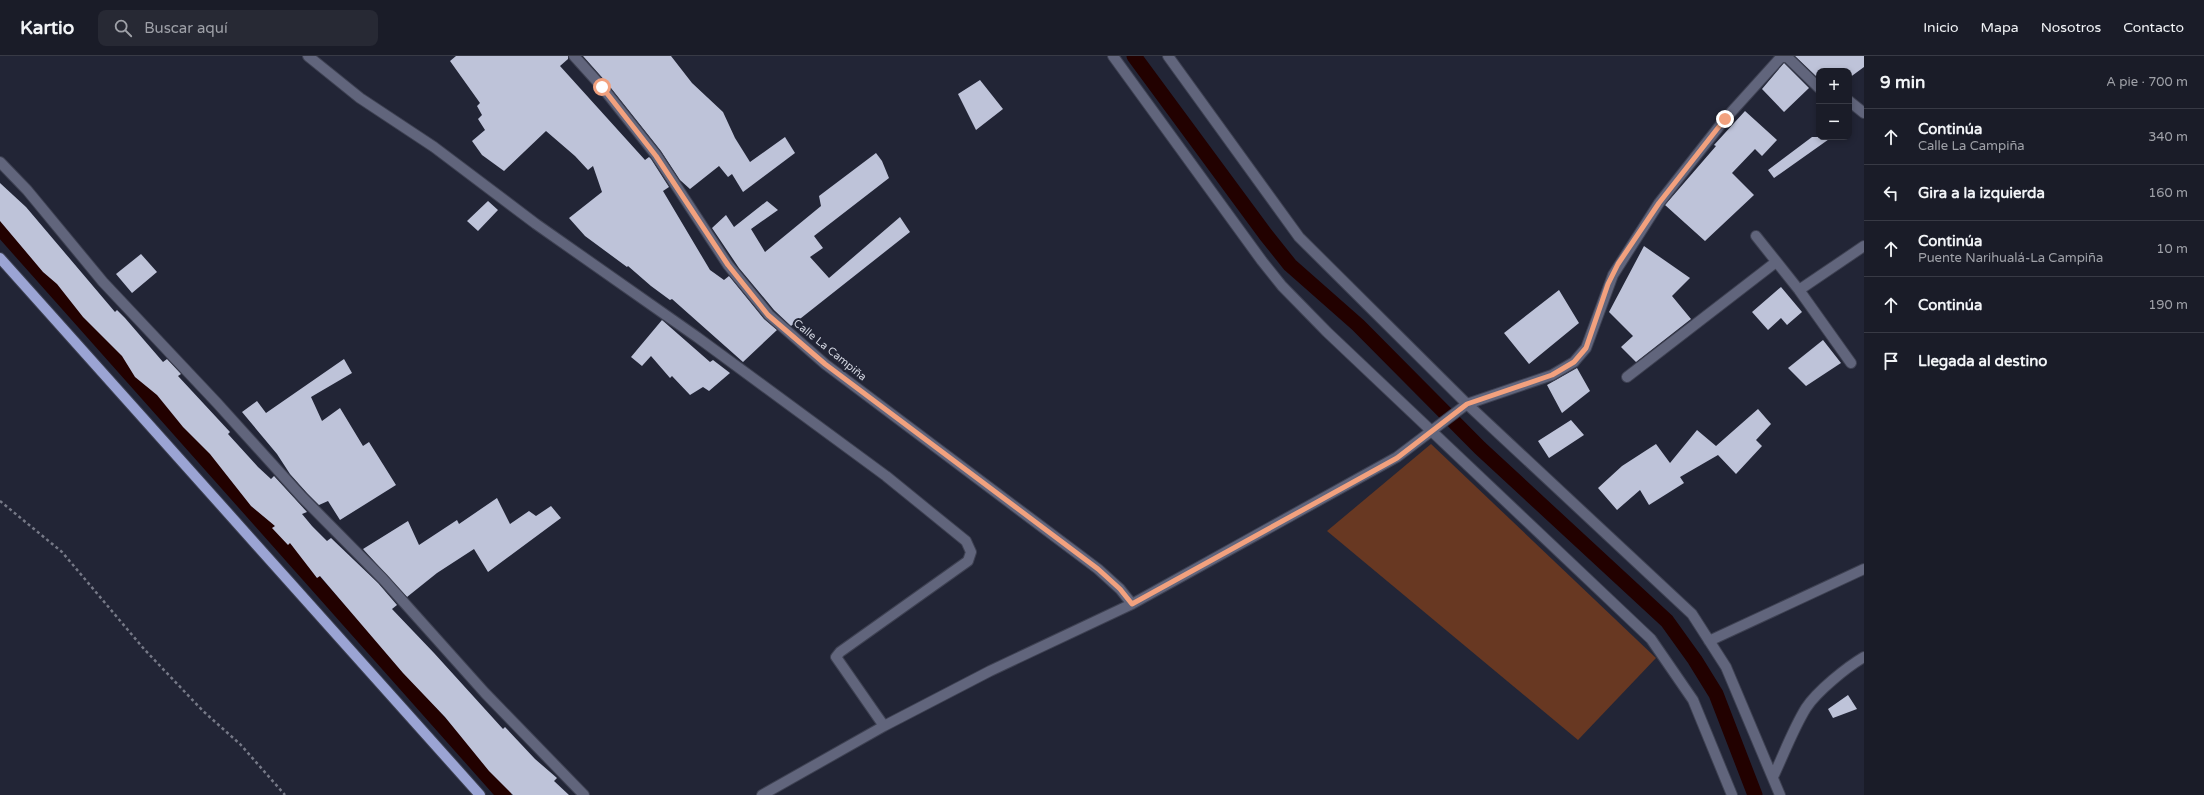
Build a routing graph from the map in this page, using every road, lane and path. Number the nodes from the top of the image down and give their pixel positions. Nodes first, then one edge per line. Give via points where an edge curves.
1 (308, 56) edge
2 (574, 56) edge
3 (1113, 56) edge
4 (1168, 56) edge
5 (1782, 56) edge
6 (1786, 56) edge
7 (1816, 85) edge
8 (1852, 103) edge
9 (1864, 113) edge
10 (0, 162) edge
11 (1756, 236) dead end
12 (1864, 246) edge
13 (0, 258) edge
14 (1776, 262) junction
15 (1799, 290) junction
16 (1851, 363) dead end
17 (1627, 377) dead end
18 (1467, 404) junction
19 (1435, 428) junction
20 (0, 501) edge
21 (1864, 569) edge
22 (1132, 604) junction
23 (1709, 641) junction
24 (1864, 657) edge
25 (884, 726) junction
26 (1773, 777) junction
27 (285, 795) edge
28 (480, 795) edge
29 (584, 795) edge
30 (762, 795) edge
31 (1732, 795) edge
32 (1780, 795) edge

1 - 25 street via 360,98 434,147 536,224 697,337 886,476 966,541 971,552 968,562 836,657
2 - 22 street, Calle La Campiña via 656,156 728,265 768,315 825,364 1098,569
3 - 19 street via 1282,286 1327,332
4 - 18 street via 1299,237
5 - 18 street via 1688,163 1622,258 1608,284 1581,357 1552,375
6 - 7 street
8 - 9 street
10 - 29 street via 27,190 103,282 302,497 383,579 485,693
11 - 14 street
12 - 15 street
13 - 28 main road
14 - 15 street
14 - 17 street
15 - 16 street
18 - 19 street
18 - 23 street via 1692,614
19 - 22 street via 1397,458
19 - 31 street via 1651,639 1693,700
20 - 27 path via 62,552 144,649 203,711 240,744
21 - 23 street
22 - 25 street via 990,671
23 - 26 street via 1726,667
24 - 26 street via 1818,694 1807,707
25 - 30 street
26 - 32 street

